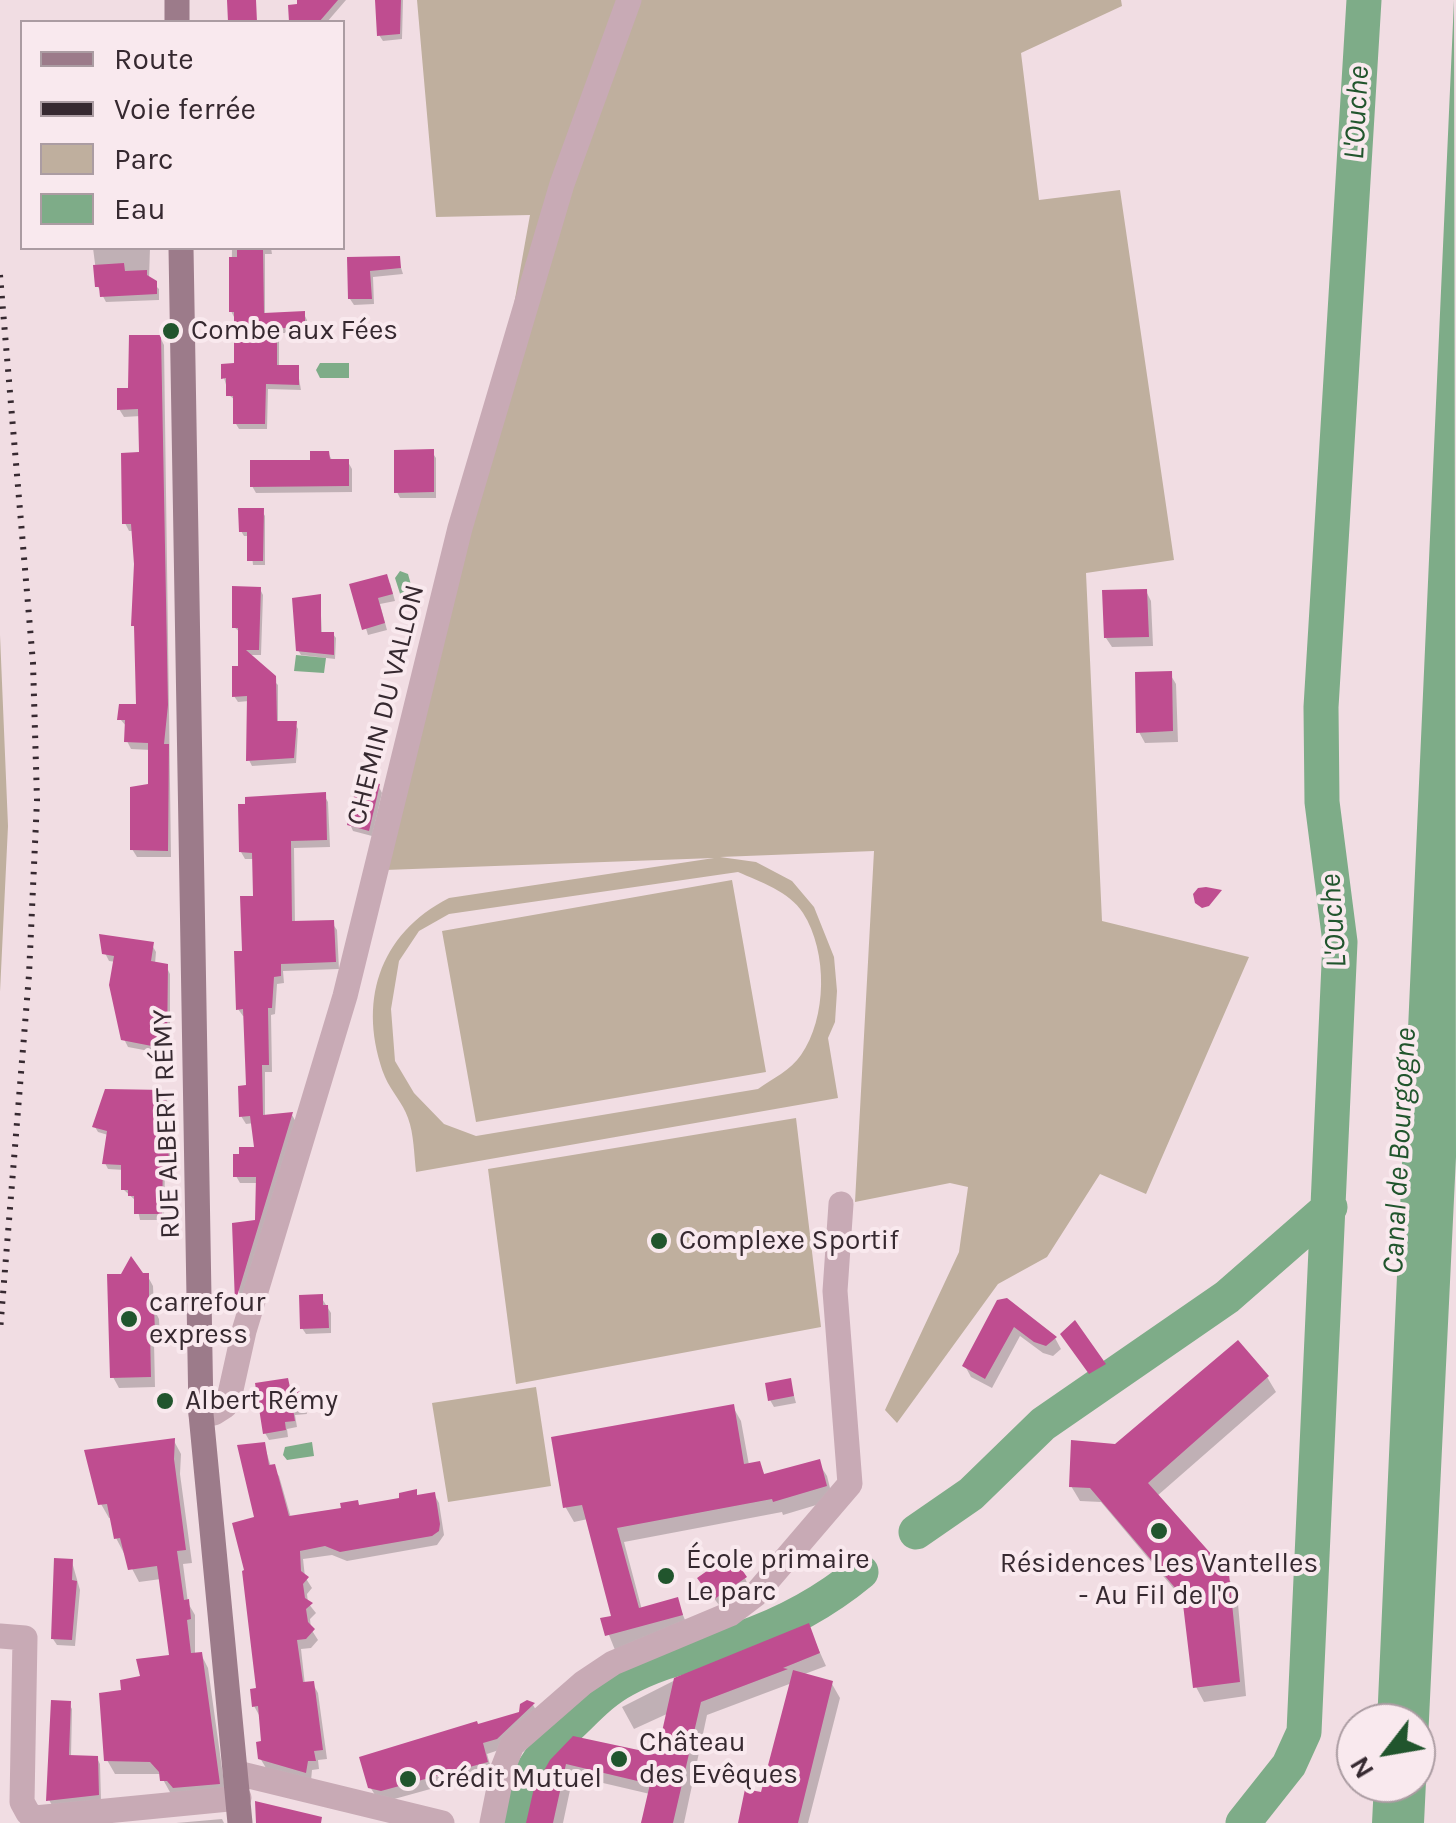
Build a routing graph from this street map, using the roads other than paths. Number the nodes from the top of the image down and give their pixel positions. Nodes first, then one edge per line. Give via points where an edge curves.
1 (629, 0) edge
2 (181, 250) edge
3 (841, 1204) dead end
4 (202, 1414) junction
5 (0, 1636) edge
6 (239, 1798) edge
7 (442, 1823) edge
8 (492, 1823) edge

1 - 4 street, CHEMIN DU VALLON via 562,184 460,528 345,996 230,1394 225,1406
2 - 4 main road, RUE ALBERT RÉMY
3 - 8 street via 836,1336 850,1484 755,1595 730,1614 614,1662 512,1745
4 - 6 main road, RUE ALBERT RÉMY
5 - 6 street via 25,1638 22,1802 35,1818
6 - 7 street

